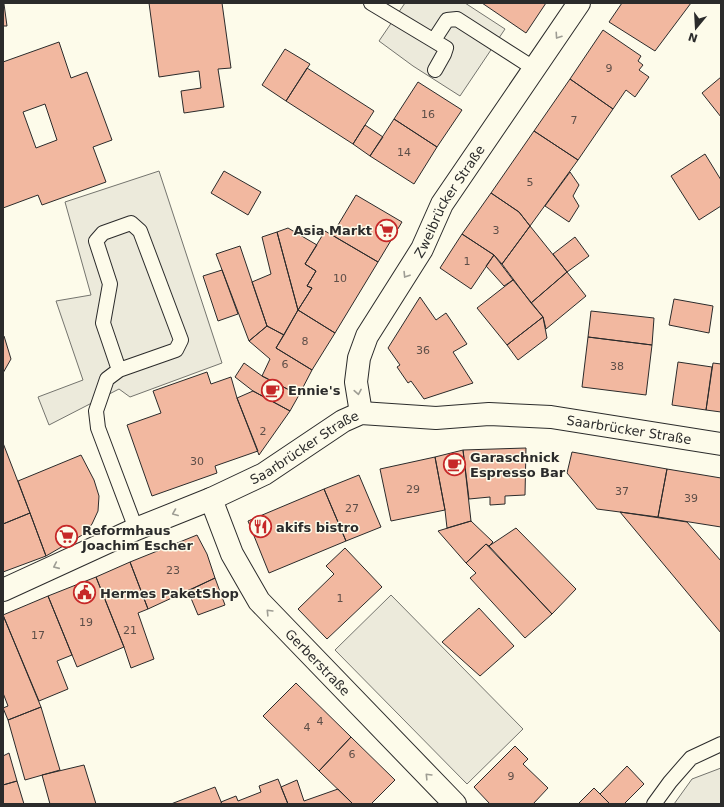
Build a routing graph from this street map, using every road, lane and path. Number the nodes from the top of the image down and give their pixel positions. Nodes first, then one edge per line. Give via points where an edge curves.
1 (371, 3) edge
2 (579, 3) edge
3 (434, 40) junction
4 (535, 69) junction
5 (435, 70) dead end
6 (119, 370) junction
7 (361, 413) junction
8 (721, 444) edge
9 (211, 499) junction
10 (136, 529) junction
11 (3, 590) edge
12 (721, 744) edge
13 (456, 804) edge
14 (654, 804) edge

1 - 3 lane
2 -> 4 street, Zweibrücker Straße
3 - 4 lane via 447,20 457,19
3 - 5 lane via 446,48
4 -> 7 street, Zweibrücker Straße via 442,204 422,249 367,336 356,382
6 - 6 lane via 176,350 180,340 140,231 131,223 103,233 96,241 110,284 103,323
6 - 10 lane via 107,379 96,411 98,428
7 - 8 street, Saarbrücker Straße via 436,418 489,414 551,417
7 - 9 street, Saarbrücker Straße via 343,421 264,474
9 -> 10 street, Saarbrücker Straße
13 -> 9 street, Gerberstraße via 259,601 232,554
10 -> 11 street, Saarbrücker Straße
12 - 14 lane via 691,758

